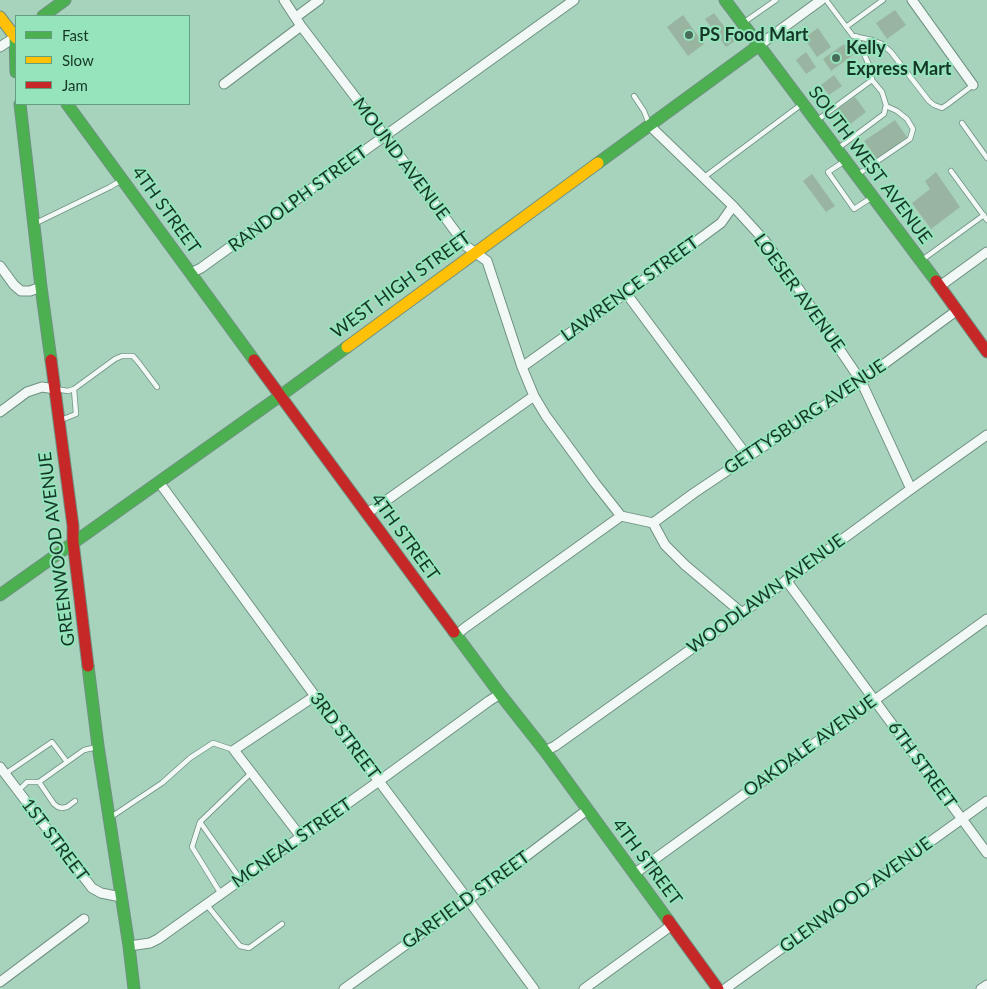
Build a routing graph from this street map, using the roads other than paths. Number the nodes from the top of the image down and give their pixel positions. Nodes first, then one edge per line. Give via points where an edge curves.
1 (65, 0) edge
2 (284, 0) edge
3 (319, 0) edge
4 (574, 0) edge
5 (725, 0) edge
6 (776, 0) edge
7 (821, 0) edge
8 (826, 0) edge
9 (883, 0) edge
10 (912, 0) edge
11 (44, 15) edge
12 (0, 17) edge
13 (296, 17) junction
14 (742, 24) junction
15 (302, 26) junction
16 (846, 26) junction
17 (15, 36) edge
18 (856, 36) junction
19 (15, 38) edge
20 (758, 46) junction
21 (0, 47) edge
22 (872, 80) junction
23 (224, 84) dead end
24 (973, 85) joint
25 (634, 96) dead end
26 (802, 104) junction
27 (20, 105) edge
28 (68, 105) edge
29 (886, 106) junction
30 (815, 122) junction
31 (962, 123) dead end
32 (649, 125) junction
33 (385, 136) junction
34 (836, 149) junction
35 (987, 158) edge
36 (845, 161) junction
37 (951, 171) dead end
38 (856, 176) junction
39 (703, 178) junction
40 (122, 180) junction
41 (872, 197) junction
42 (732, 206) junction
43 (985, 217) edge
44 (34, 224) junction
45 (987, 252) edge
46 (475, 254) junction
47 (921, 261) junction
48 (0, 266) edge
49 (190, 273) junction
50 (940, 286) junction
51 (41, 287) junction
52 (626, 293) junction
53 (956, 310) junction
54 (987, 352) edge
55 (522, 367) junction
56 (861, 381) junction
57 (157, 387) dead end
58 (55, 389) junction
59 (74, 389) junction
60 (280, 396) junction
61 (534, 396) junction
62 (0, 412) edge
63 (60, 420) junction
64 (987, 435) edge
65 (748, 457) junction
66 (159, 482) junction
67 (911, 489) junction
68 (366, 513) junction
69 (620, 516) junction
70 (653, 523) junction
71 (73, 542) junction
72 (786, 580) junction
73 (0, 595) edge
74 (742, 613) junction
75 (987, 619) edge
76 (456, 636) junction
77 (500, 694) junction
78 (314, 696) junction
79 (875, 700) junction
80 (98, 746) junction
81 (234, 750) junction
82 (544, 752) junction
83 (67, 762) junction
84 (2, 771) edge
85 (251, 773) junction
86 (379, 781) junction
87 (39, 782) junction
88 (18, 791) junction
89 (75, 801) dead end
90 (987, 801) edge
91 (587, 810) junction
92 (109, 818) junction
93 (962, 820) junction
94 (200, 822) junction
95 (301, 837) junction
96 (987, 853) edge
97 (634, 874) junction
98 (241, 880) junction
99 (221, 894) junction
100 (121, 897) junction
101 (468, 900) junction
102 (206, 904) junction
103 (84, 919) dead end
104 (282, 924) dead end
105 (672, 925) junction
106 (129, 946) junction
107 (0, 982) edge
108 (987, 985) edge
109 (134, 989) edge
110 (344, 989) edge
111 (534, 989) edge
112 (584, 989) edge
113 (718, 989) edge
114 (725, 989) edge
115 (981, 989) edge

1 - 11 street
2 - 13 street, MOUND AVENUE
3 - 13 street
4 - 33 street, RANDOLPH STREET
5 - 14 street, SOUTH WEST AVENUE
6 - 14 lane
7 - 20 street, WEST HIGH STREET
8 - 16 lane
9 - 16 lane
10 - 24 street
12 - 17 street
13 - 15 street, MOUND AVENUE
14 - 20 street, SOUTH WEST AVENUE
15 - 23 street
15 - 33 street, MOUND AVENUE
16 - 18 lane
18 - 22 lane
18 - 24 lane via 882,44 934,105 942,108
19 - 21 street
20 - 26 street, SOUTH WEST AVENUE
20 - 32 street, WEST HIGH STREET
22 - 29 lane via 882,92
22 - 30 lane
25 - 32 lane
26 - 30 street, SOUTH WEST AVENUE
26 - 39 lane
27 - 44 street, GREENWOOD AVENUE
28 - 40 street, 4TH STREET
29 - 34 lane via 884,114
29 - 38 lane via 907,119 913,129 910,139
30 - 34 street, SOUTH WEST AVENUE
31 - 35 lane
32 - 39 street, LOESER AVENUE
32 - 46 street, WEST HIGH STREET
33 - 46 street, MOUND AVENUE
33 - 49 street, RANDOLPH STREET
34 - 36 street, SOUTH WEST AVENUE
36 - 38 street, SOUTH WEST AVENUE
36 - 41 lane via 828,172 854,209
37 - 43 lane
38 - 41 street, SOUTH WEST AVENUE
39 - 42 street, LOESER AVENUE
40 - 44 lane
40 - 49 street, 4TH STREET
41 - 47 street, SOUTH WEST AVENUE
42 - 52 street, LAWRENCE STREET via 720,223
42 - 56 street, LOESER AVENUE via 765,241
43 - 47 lane
44 - 51 street, GREENWOOD AVENUE
45 - 50 street
46 - 55 street, MOUND AVENUE via 487,261
46 - 60 street, WEST HIGH STREET
47 - 50 street, SOUTH WEST AVENUE
48 - 51 street via 14,286 21,290
49 - 60 street, 4TH STREET
50 - 53 street, SOUTH WEST AVENUE
51 - 58 street, GREENWOOD AVENUE
52 - 55 street, LAWRENCE STREET
52 - 65 street
53 - 54 street, SOUTH WEST AVENUE
53 - 56 street, GETTYSBURG AVENUE
55 - 61 street, MOUND AVENUE
56 - 65 street, GETTYSBURG AVENUE
56 - 67 street, LOESER AVENUE
57 - 59 lane via 133,356 122,356
58 - 59 lane
58 - 62 street via 42,387 27,392
58 - 63 street, GREENWOOD AVENUE
59 - 63 lane via 76,414
60 - 66 street, WEST HIGH STREET
60 - 68 street, 4TH STREET
61 - 68 street
61 - 69 street, MOUND AVENUE
63 - 71 street, GREENWOOD AVENUE
64 - 67 street, WOODLAWN AVENUE
65 - 70 street, GETTYSBURG AVENUE
66 - 71 street, WEST HIGH STREET
66 - 78 street, 3RD STREET
67 - 72 street, WOODLAWN AVENUE
68 - 76 street, 4TH STREET
69 - 70 street
69 - 76 street
70 - 74 street via 665,545
71 - 73 street, WEST HIGH STREET
71 - 80 street, GREENWOOD AVENUE
72 - 74 street, WOODLAWN AVENUE
72 - 79 street, 6TH STREET
74 - 82 street, WOODLAWN AVENUE
75 - 79 street, OAKDALE AVENUE
76 - 77 street, 4TH STREET
77 - 82 street, 4TH STREET
77 - 86 street, MCNEAL STREET
78 - 81 street
78 - 86 street, 3RD STREET
79 - 93 street, 6TH STREET
79 - 97 street, OAKDALE AVENUE
80 - 83 lane via 84,750
80 - 92 street, GREENWOOD AVENUE
81 - 85 street
81 - 92 lane via 213,743 162,783
82 - 91 street, 4TH STREET
83 - 84 lane via 52,742
83 - 87 lane
84 - 88 street, 1ST STREET
85 - 94 lane
85 - 95 street
86 - 95 street, MCNEAL STREET
86 - 101 street, 3RD STREET
87 - 88 lane via 28,782
87 - 89 lane via 58,807 67,807
88 - 100 street, 1ST STREET via 92,888
90 - 93 street, GLENWOOD AVENUE
91 - 97 street, 4TH STREET
91 - 101 street, GARFIELD STREET
92 - 100 street, GREENWOOD AVENUE
93 - 96 street, 6TH STREET
93 - 114 street, GLENWOOD AVENUE
94 - 98 lane
94 - 99 lane via 192,847
95 - 98 street, MCNEAL STREET
97 - 105 street, 4TH STREET
98 - 99 street, MCNEAL STREET
99 - 102 street, MCNEAL STREET
100 - 106 street, GREENWOOD AVENUE
101 - 110 street, GARFIELD STREET
101 - 111 street, 3RD STREET
102 - 104 lane via 240,946 249,948
102 - 106 street, MCNEAL STREET via 158,939
103 - 107 street
105 - 112 street
105 - 113 street, 4TH STREET
106 - 109 street, GREENWOOD AVENUE
108 - 115 street

